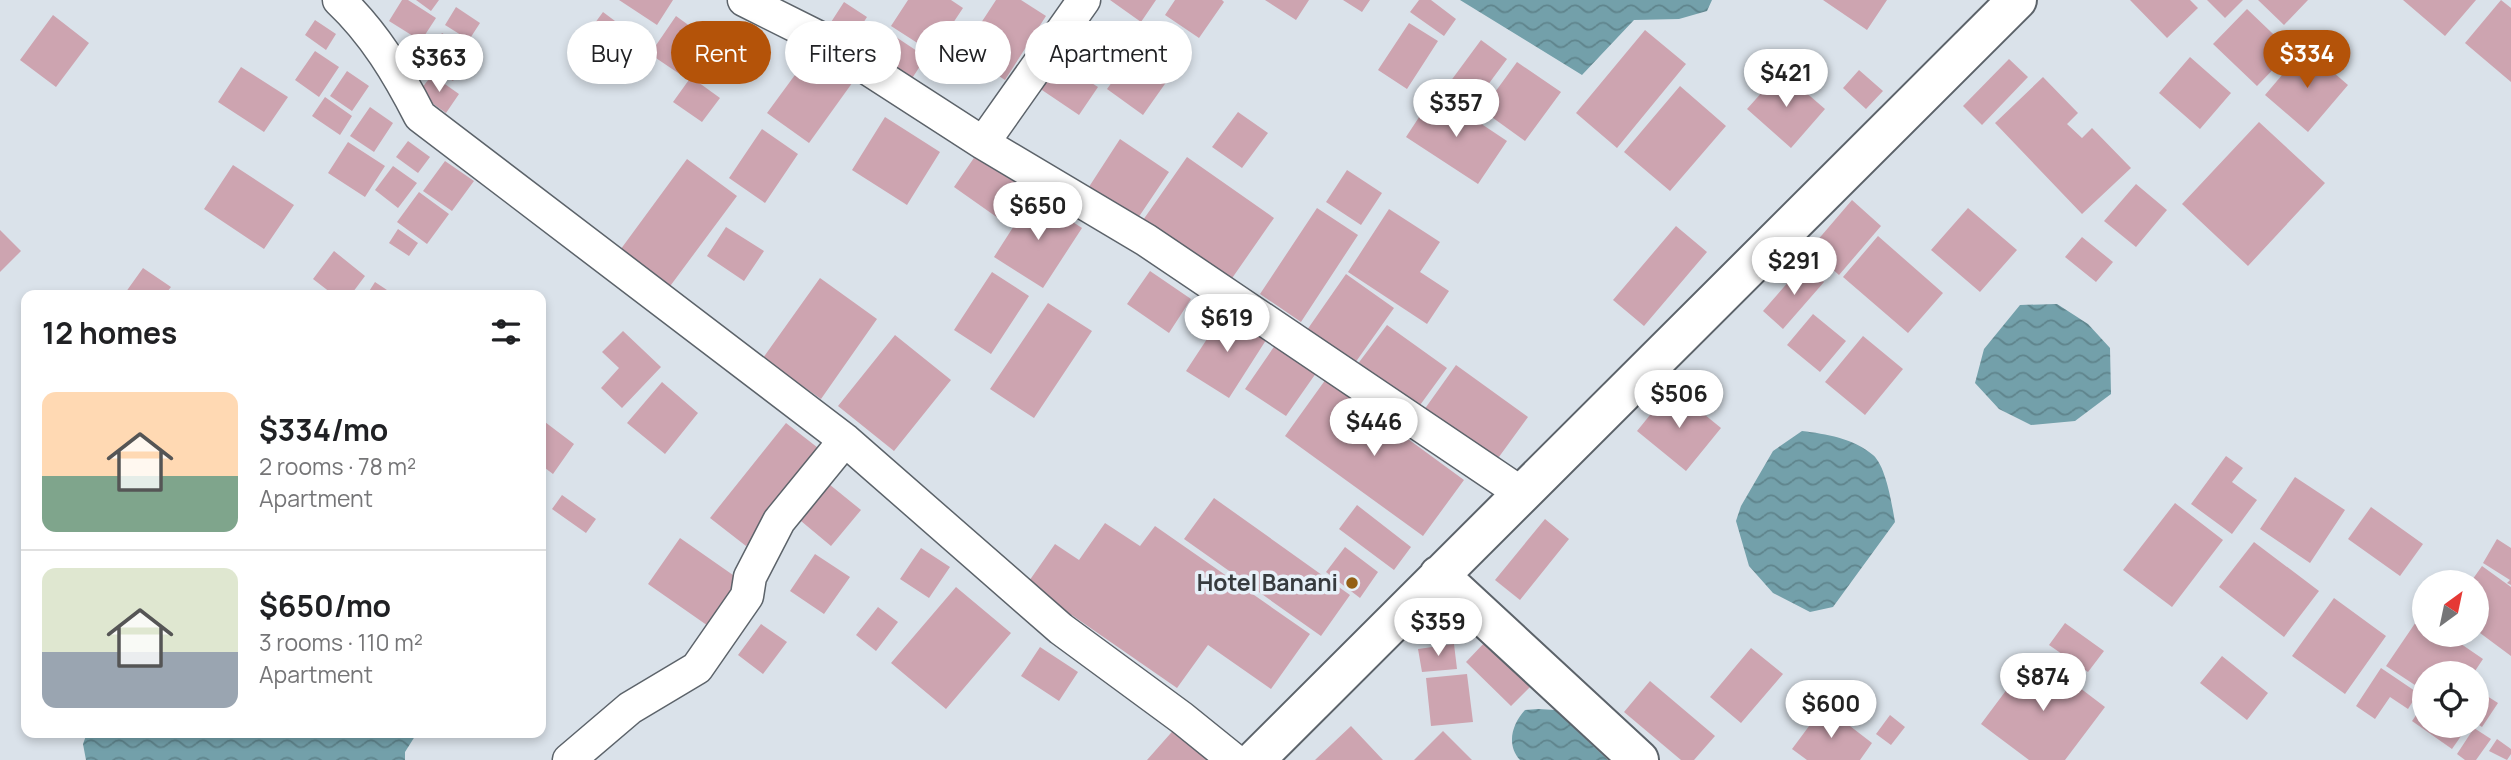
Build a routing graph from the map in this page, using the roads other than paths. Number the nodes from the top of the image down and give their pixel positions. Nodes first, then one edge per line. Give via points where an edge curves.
1 (339, 0) edge
2 (744, 0) edge
3 (1084, 0) edge
4 (2017, 0) edge
5 (983, 143) junction
6 (845, 440) junction
7 (1521, 493) junction
8 (1439, 575) junction
9 (569, 760) edge
10 (1234, 760) edge
11 (1255, 760) edge
12 (1639, 760) edge

1 - 6 street via 394,66 421,116
2 - 5 street via 822,39
3 - 5 street
4 - 7 street
5 - 7 street via 1146,240
6 - 9 street via 779,521 750,577 747,596 697,668 630,708
6 - 10 street via 1061,629
7 - 8 street
8 - 11 street
8 - 12 street

